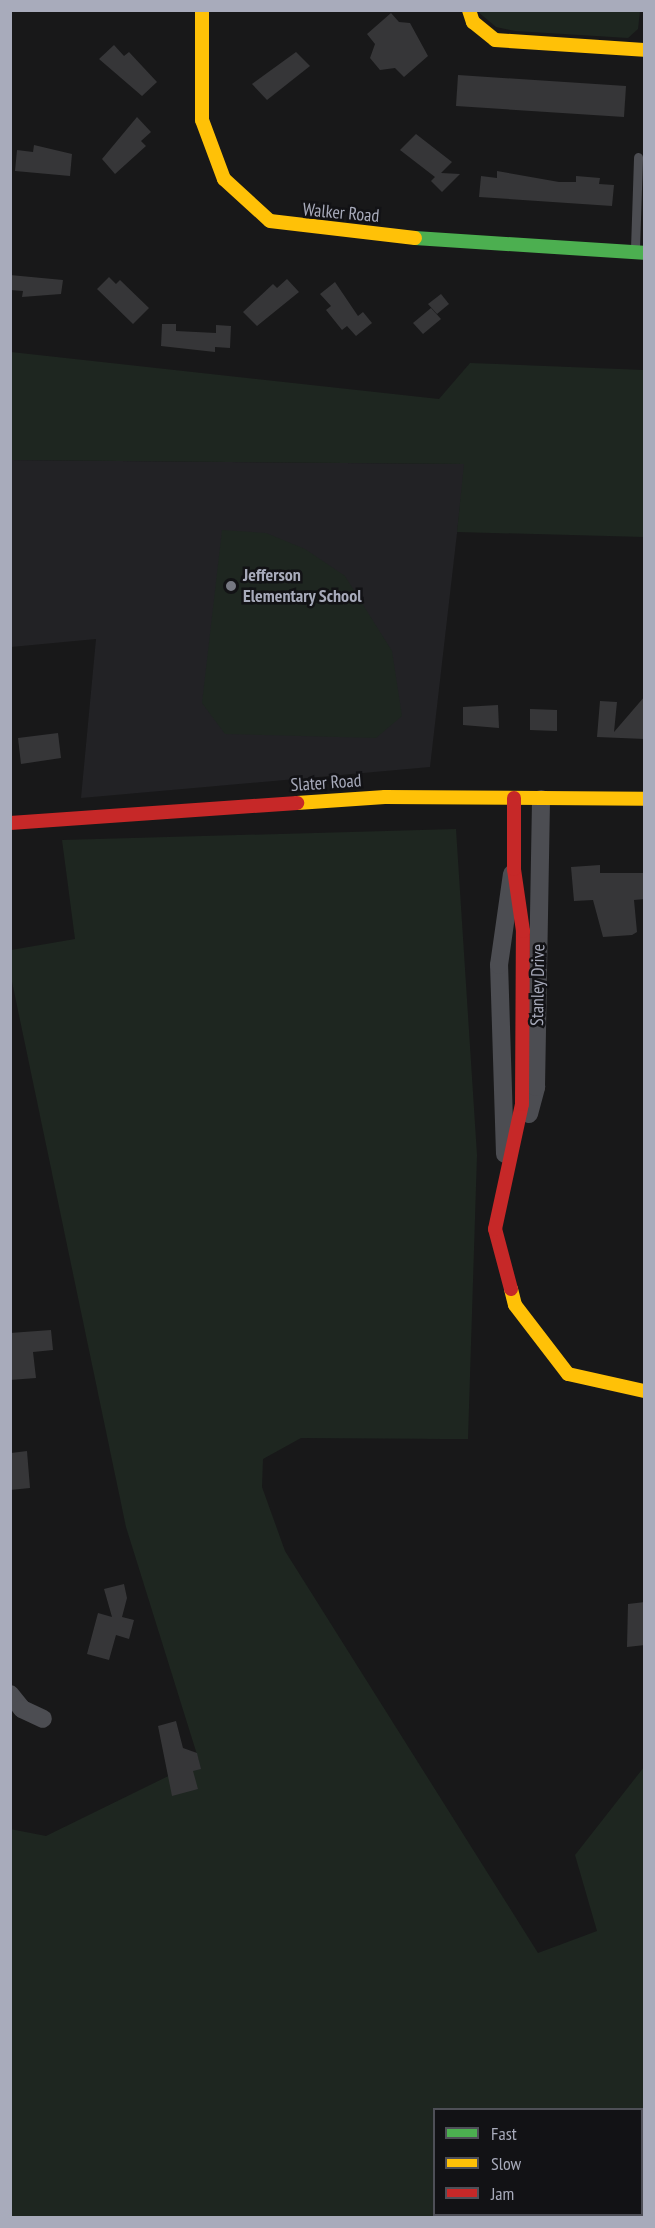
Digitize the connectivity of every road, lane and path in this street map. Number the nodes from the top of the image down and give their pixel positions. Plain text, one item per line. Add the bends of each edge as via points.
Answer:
1 (202, 10) edge
2 (469, 10) edge
3 (645, 50) edge
4 (638, 157) dead end
5 (640, 252) edge
6 (514, 798) junction
7 (541, 799) junction
8 (645, 799) edge
9 (10, 823) edge
10 (514, 869) joint
11 (506, 1165) junction
12 (645, 1391) edge
13 (10, 1694) edge
14 (43, 1719) dead end

1 - 5 street, Walker Road via 202,120 207,144 224,179 270,221 348,233
2 - 3 street via 473,22 495,40
4 - 5 lane
6 - 7 street, Slater Road
6 - 9 street, Slater Road via 385,797
6 - 10 street, Stanley Drive
7 - 8 street, Slater Road
7 - 11 street, Stanley Drive via 536,1087
10 - 11 street, Stanley Drive via 504,902 499,966
11 - 12 street, Stanley Drive via 495,1229 515,1305 568,1374
13 - 14 street via 21,1709

